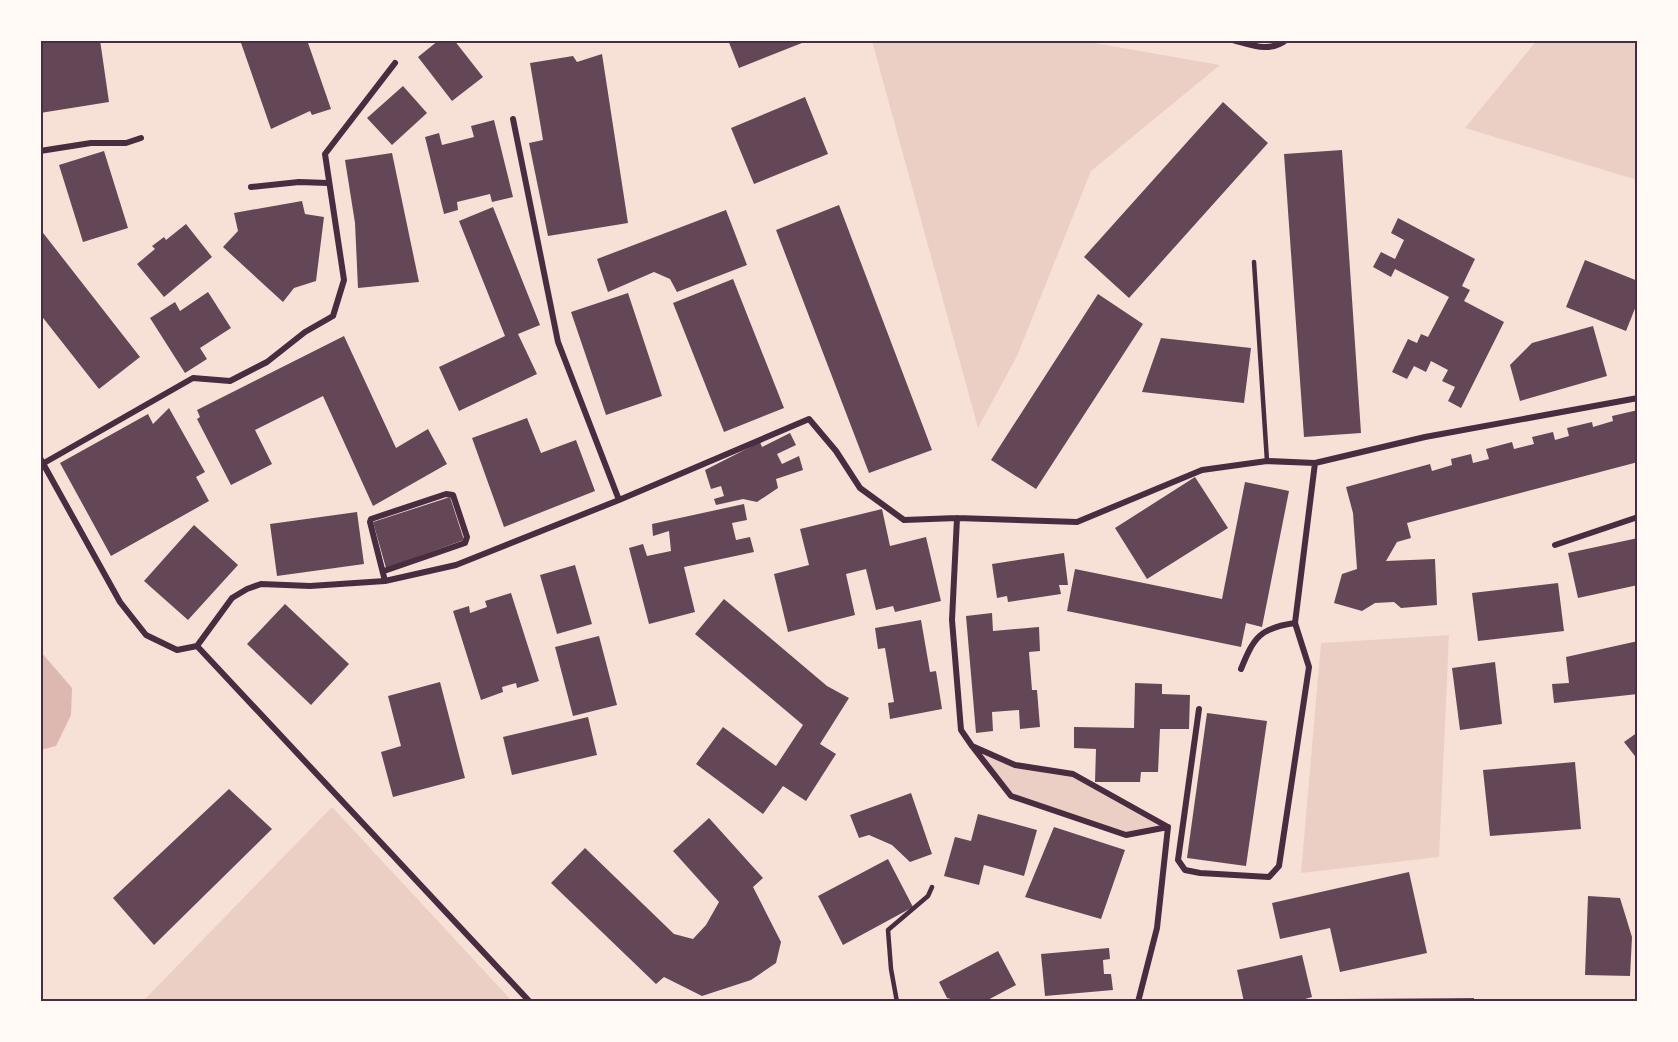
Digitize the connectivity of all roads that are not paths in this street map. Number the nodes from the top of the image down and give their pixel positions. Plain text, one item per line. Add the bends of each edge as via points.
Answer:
1 (1233, 40) edge
2 (1286, 40) edge
3 (395, 63) dead end
4 (513, 119) dead end
5 (141, 138) dead end
6 (40, 151) edge
7 (328, 183) junction
8 (251, 187) dead end
9 (1254, 262) dead end
10 (1638, 398) edge
11 (42, 460) edge
12 (1267, 461) junction
13 (1315, 463) junction
14 (619, 500) junction
15 (1638, 517) edge
16 (957, 518) junction
17 (1555, 545) dead end
18 (384, 572) junction
19 (385, 581) junction
20 (1295, 623) junction
21 (197, 646) junction
22 (1241, 669) dead end
23 (1199, 709) dead end
24 (972, 746) junction
25 (1168, 827) junction
26 (932, 887) dead end
27 (530, 1002) edge
28 (897, 1002) edge
29 (1138, 1002) edge

1 - 2 street via 1265,48
3 - 7 street via 325,154
4 - 14 street via 558,342
5 - 6 street via 126,143 92,143
7 - 8 street
7 - 11 street via 344,280 333,316 267,362 230,381 193,378
9 - 12 lane
10 - 13 street via 1425,437
11 - 21 street via 120,602 147,635 177,650
12 - 13 street
12 - 16 street via 1202,470 1077,522
13 - 20 street
14 - 16 street via 808,419 836,451 860,488 904,520
14 - 19 street via 456,565
15 - 17 street
16 - 24 street via 952,620 961,730
18 - 18 street via 371,519 453,495 467,537 465,543
18 - 19 street
19 - 21 street via 310,586 261,584 247,588 232,598
20 - 22 street via 1273,626 1253,641
20 - 23 street via 1309,667 1279,866 1269,877 1200,873 1185,870 1178,860
21 - 27 street
24 - 25 street via 1015,765 1073,774
24 - 25 street via 1011,796 1126,835
25 - 29 street via 1157,928
26 - 28 lane via 928,896 888,930

